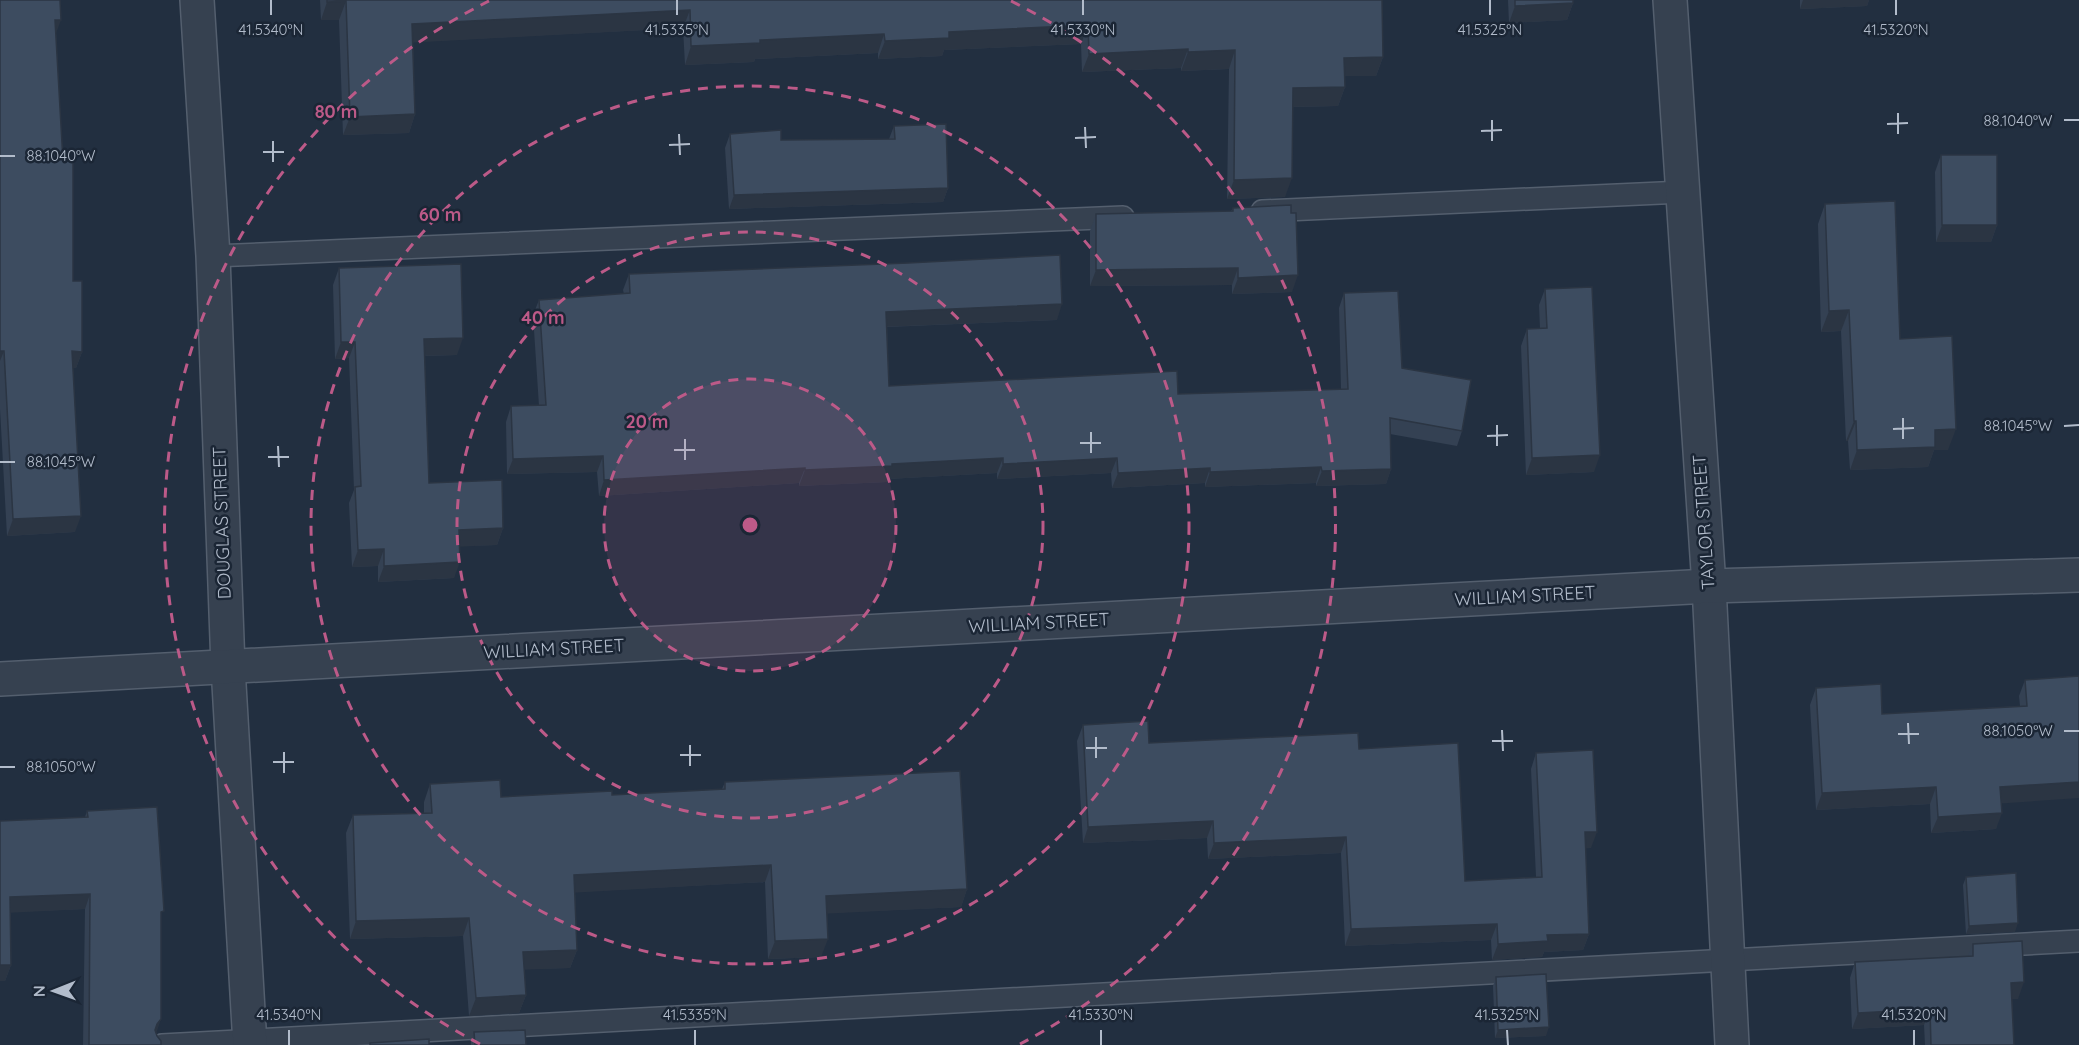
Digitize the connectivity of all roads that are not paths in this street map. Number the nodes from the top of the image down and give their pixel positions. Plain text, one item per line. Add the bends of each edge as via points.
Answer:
1 (197, 0) edge
2 (1670, 0) edge
3 (1683, 192) junction
4 (1241, 212) edge
5 (1145, 216) edge
6 (213, 256) junction
7 (2079, 574) edge
8 (1708, 586) junction
9 (228, 667) junction
10 (0, 679) edge
11 (2079, 941) edge
12 (1728, 960) junction
13 (250, 1043) edge
14 (162, 1045) edge
15 (1732, 1045) edge

1 - 6 street, DOUGLAS STREET
2 - 3 street, TAYLOR STREET
3 - 4 lane
3 - 8 street, TAYLOR STREET
5 - 6 lane
6 - 9 street, DOUGLAS STREET
7 - 8 street, WILLIAM STREET
8 - 9 street, WILLIAM STREET
8 - 12 street, TAYLOR STREET
9 - 10 street, WILLIAM STREET
9 - 13 street, DOUGLAS STREET
11 - 12 lane
12 - 13 lane
12 - 15 street, TAYLOR STREET
13 - 14 lane

